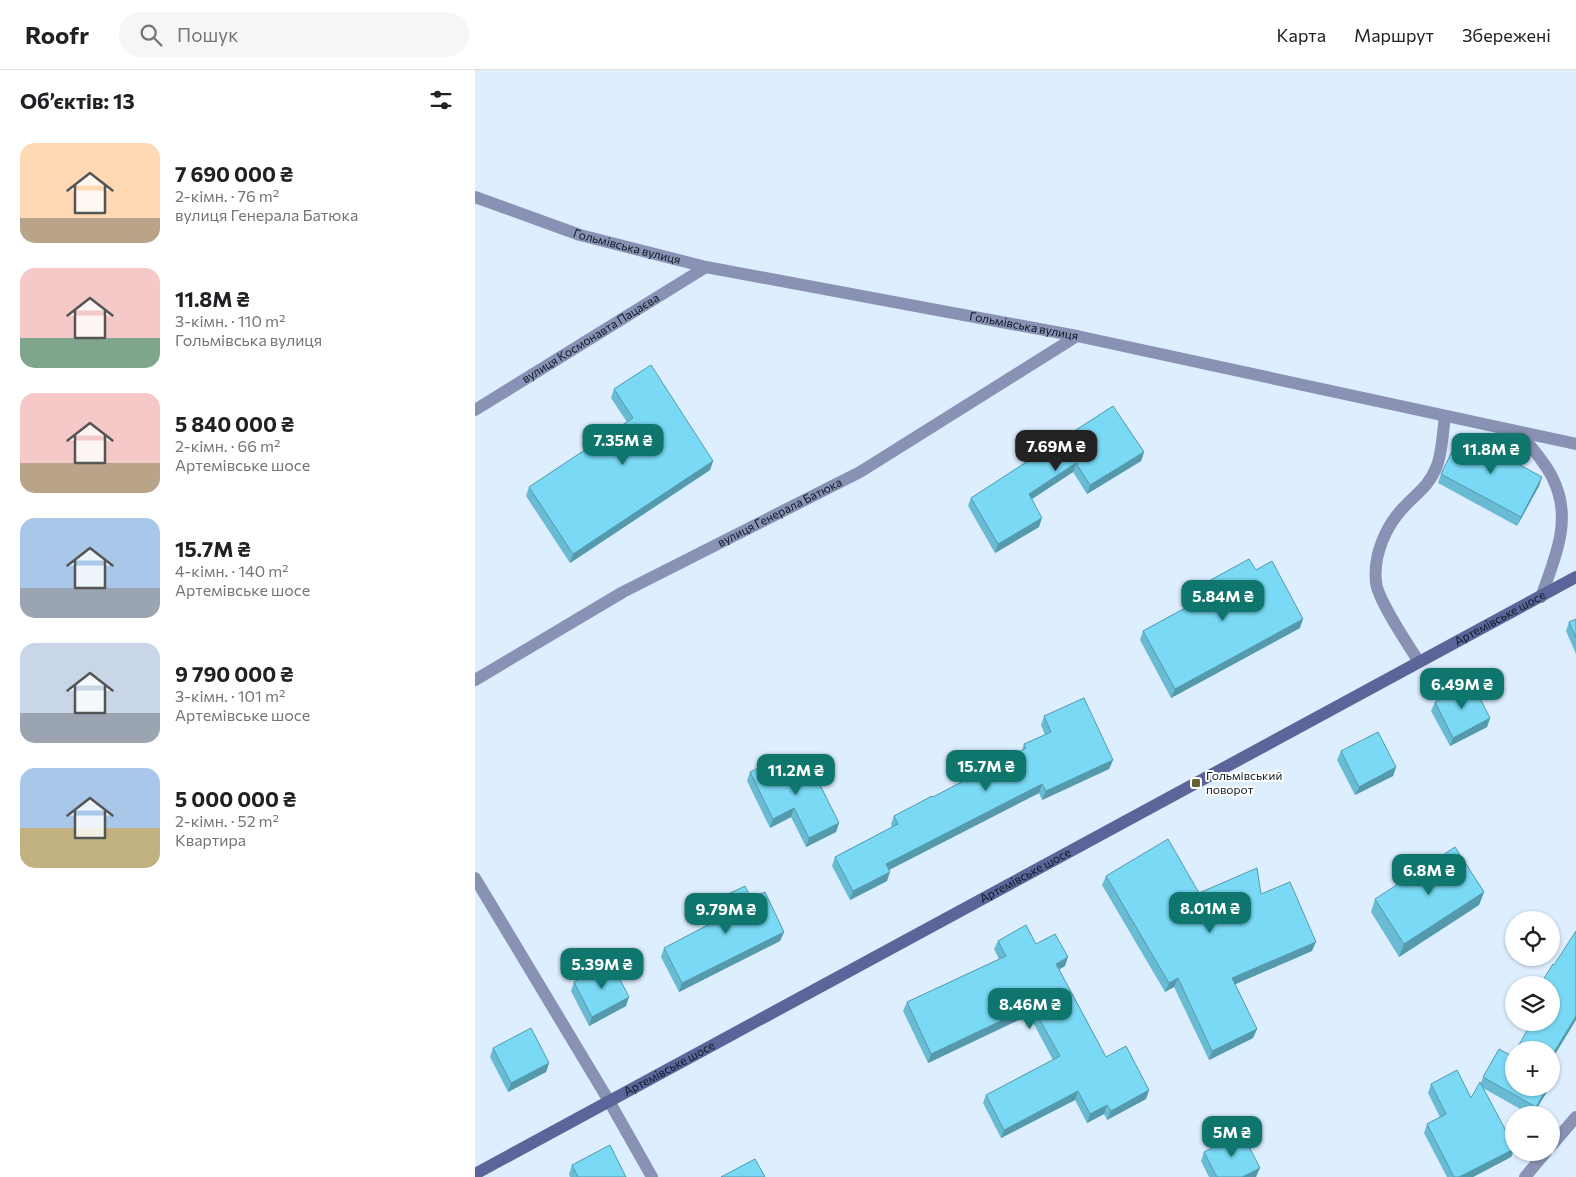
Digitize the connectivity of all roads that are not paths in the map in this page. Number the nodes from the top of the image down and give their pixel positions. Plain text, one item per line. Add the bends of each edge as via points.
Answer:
1 (475, 197) edge
2 (705, 267) junction
3 (1077, 336) junction
4 (475, 410) edge
5 (1445, 416) junction
6 (1520, 432) junction
7 (1576, 444) edge
8 (1576, 577) edge
9 (1541, 597) junction
10 (1419, 662) junction
11 (475, 680) edge
12 (475, 878) edge
13 (609, 1101) junction
14 (1576, 1116) edge
15 (1560, 1135) edge
16 (1538, 1161) edge
17 (475, 1174) edge
18 (652, 1177) edge
19 (1525, 1177) edge

1 - 2 street, Гольмівська вулиця via 580,234
2 - 3 street, Гольмівська вулиця
2 - 4 street, вулиця Космонавта Пацаєва
3 - 5 street, Гольмівська вулиця
3 - 11 street, вулиця Генерала Батюка via 860,472 623,592
5 - 6 street, Гольмівська вулиця
5 - 10 street via 1437,468 1424,490 1404,507 1384,535 1375,583 1386,608
6 - 7 street, Гольмівська вулиця
6 - 9 street via 1553,479 1563,508 1559,546
8 - 9 main road, Артемівське шосе
9 - 10 main road, Артемівське шосе
10 - 13 main road, Артемівське шосе
12 - 13 street
13 - 17 main road, Артемівське шосе
13 - 18 street
14 - 15 street
16 - 19 street

